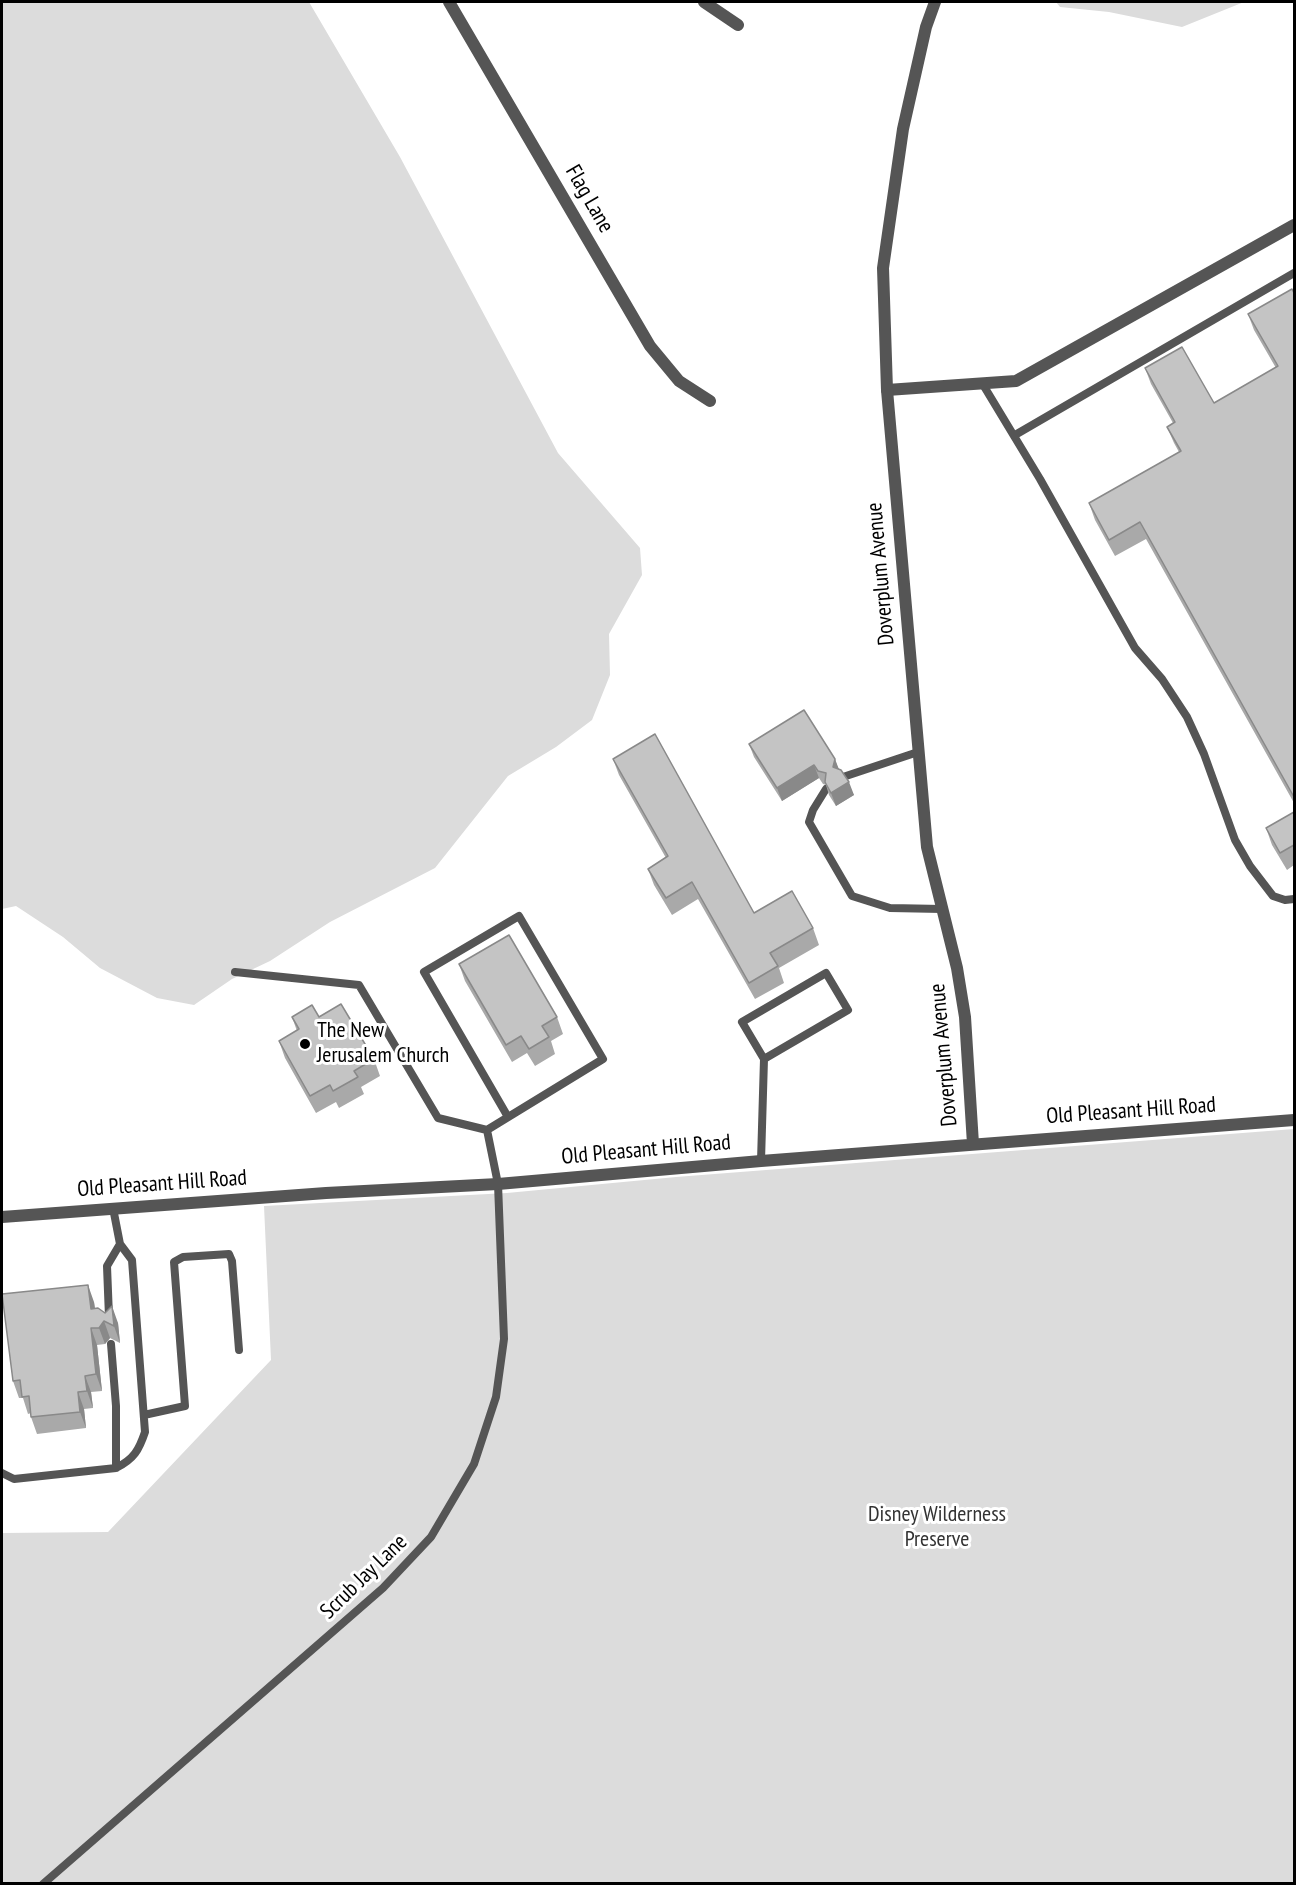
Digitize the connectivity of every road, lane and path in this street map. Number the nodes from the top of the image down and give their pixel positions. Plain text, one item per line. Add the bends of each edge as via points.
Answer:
1 (704, 2) edge
2 (935, 2) edge
3 (455, 4) edge
4 (738, 25) dead end
5 (1294, 225) edge
6 (1294, 273) edge
7 (982, 383) junction
8 (887, 390) junction
9 (710, 401) dead end
10 (1015, 435) junction
11 (918, 752) junction
12 (843, 777) edge
13 (826, 789) edge
14 (1294, 898) edge
15 (942, 909) junction
16 (235, 972) dead end
17 (764, 1059) junction
18 (508, 1117) junction
19 (1294, 1120) edge
20 (487, 1130) junction
21 (973, 1144) junction
22 (761, 1161) junction
23 (498, 1184) junction
24 (113, 1208) junction
25 (2, 1217) edge
26 (120, 1244) junction
27 (110, 1324) edge
28 (111, 1344) edge
29 (239, 1350) dead end
30 (144, 1415) junction
31 (117, 1468) junction
32 (2, 1473) edge
33 (43, 1884) edge

1 - 4 street
2 - 8 street, Doverplum Avenue via 903,129 883,268
3 - 9 street, Flag Lane via 650,346 679,381
5 - 7 street via 1016,381
6 - 10 lane
7 - 8 street
7 - 10 lane
8 - 11 street, Doverplum Avenue
10 - 14 lane via 1134,648 1162,679 1187,717 1235,840 1250,866 1273,896
11 - 12 lane
11 - 15 street, Doverplum Avenue via 927,847
13 - 15 lane via 809,822 852,896 890,908
15 - 21 street, Doverplum Avenue via 966,1017
16 - 20 lane via 359,985 438,1118
17 - 17 lane via 848,1010 826,973 742,1022
17 - 22 lane
18 - 18 lane via 603,1059 519,916 424,972
18 - 20 lane
19 - 21 street, Old Pleasant Hill Road
20 - 23 lane, Scrub Jay Lane
21 - 22 street, Old Pleasant Hill Road
22 - 23 street, Old Pleasant Hill Road
23 - 24 street, Old Pleasant Hill Road
23 - 33 lane, Scrub Jay Lane via 504,1339 496,1397 474,1464 432,1537 383,1588
24 - 25 street, Old Pleasant Hill Road
24 - 26 lane
26 - 27 lane via 106,1266
26 - 30 lane via 132,1260
28 - 31 lane
29 - 30 lane via 229,1254 183,1257 174,1262 185,1406
30 - 31 lane via 145,1432 139,1450 131,1461
31 - 32 lane via 14,1479

